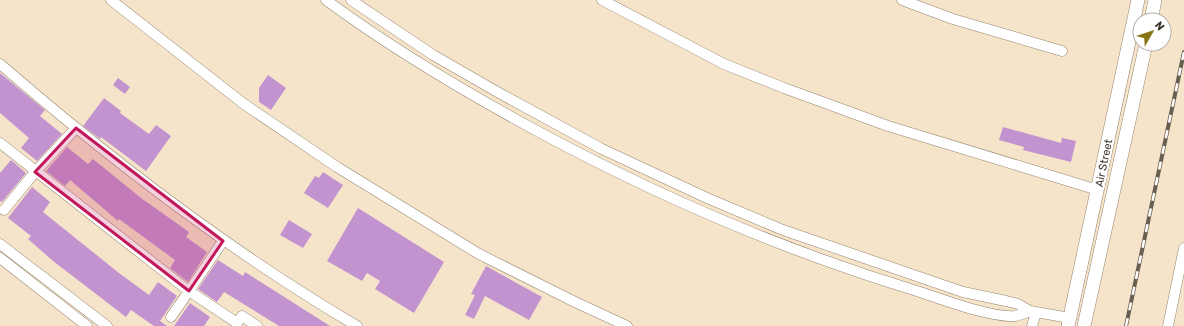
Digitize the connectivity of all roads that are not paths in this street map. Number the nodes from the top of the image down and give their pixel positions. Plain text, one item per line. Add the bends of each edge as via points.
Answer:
1 (112, 0) edge
2 (326, 0) edge
3 (351, 0) edge
4 (602, 0) edge
5 (902, 0) edge
6 (1138, 0) edge
7 (1155, 0) edge
8 (1153, 12) edge
9 (1062, 51) dead end
10 (1144, 52) edge
11 (0, 64) edge
12 (76, 128) junction
13 (0, 143) edge
14 (35, 172) junction
15 (1098, 190) junction
16 (4, 210) dead end
17 (223, 241) junction
18 (0, 244) edge
19 (1184, 248) edge
20 (0, 258) edge
21 (189, 291) junction
22 (1033, 311) junction
23 (171, 317) dead end
24 (1069, 322) edge
25 (86, 326) edge
26 (107, 326) edge
27 (258, 326) edge
28 (357, 326) edge
29 (628, 326) edge
30 (1032, 326) edge
31 (1084, 326) edge
32 (1168, 326) edge

1 - 29 street via 244,104 337,166 478,254
2 - 22 street via 425,68 493,107 595,162 701,212 844,268 972,308 1006,316 1017,316
3 - 22 street via 434,55 501,94 602,149 707,198 783,230 886,266 963,292 1018,304
4 - 15 street via 724,64 784,88 888,126
5 - 9 street via 953,20
6 - 15 main road, Air Street
7 - 8 main road
10 - 31 main road, Air Street
11 - 12 street
12 - 14 street
12 - 17 street
13 - 14 street
14 - 16 street
14 - 21 street
15 - 24 main road, Air Street
17 - 21 street
17 - 28 street
18 - 26 street
19 - 32 street
20 - 25 street
21 - 23 street
21 - 27 street via 237,323 242,316
22 - 24 street
22 - 30 street

